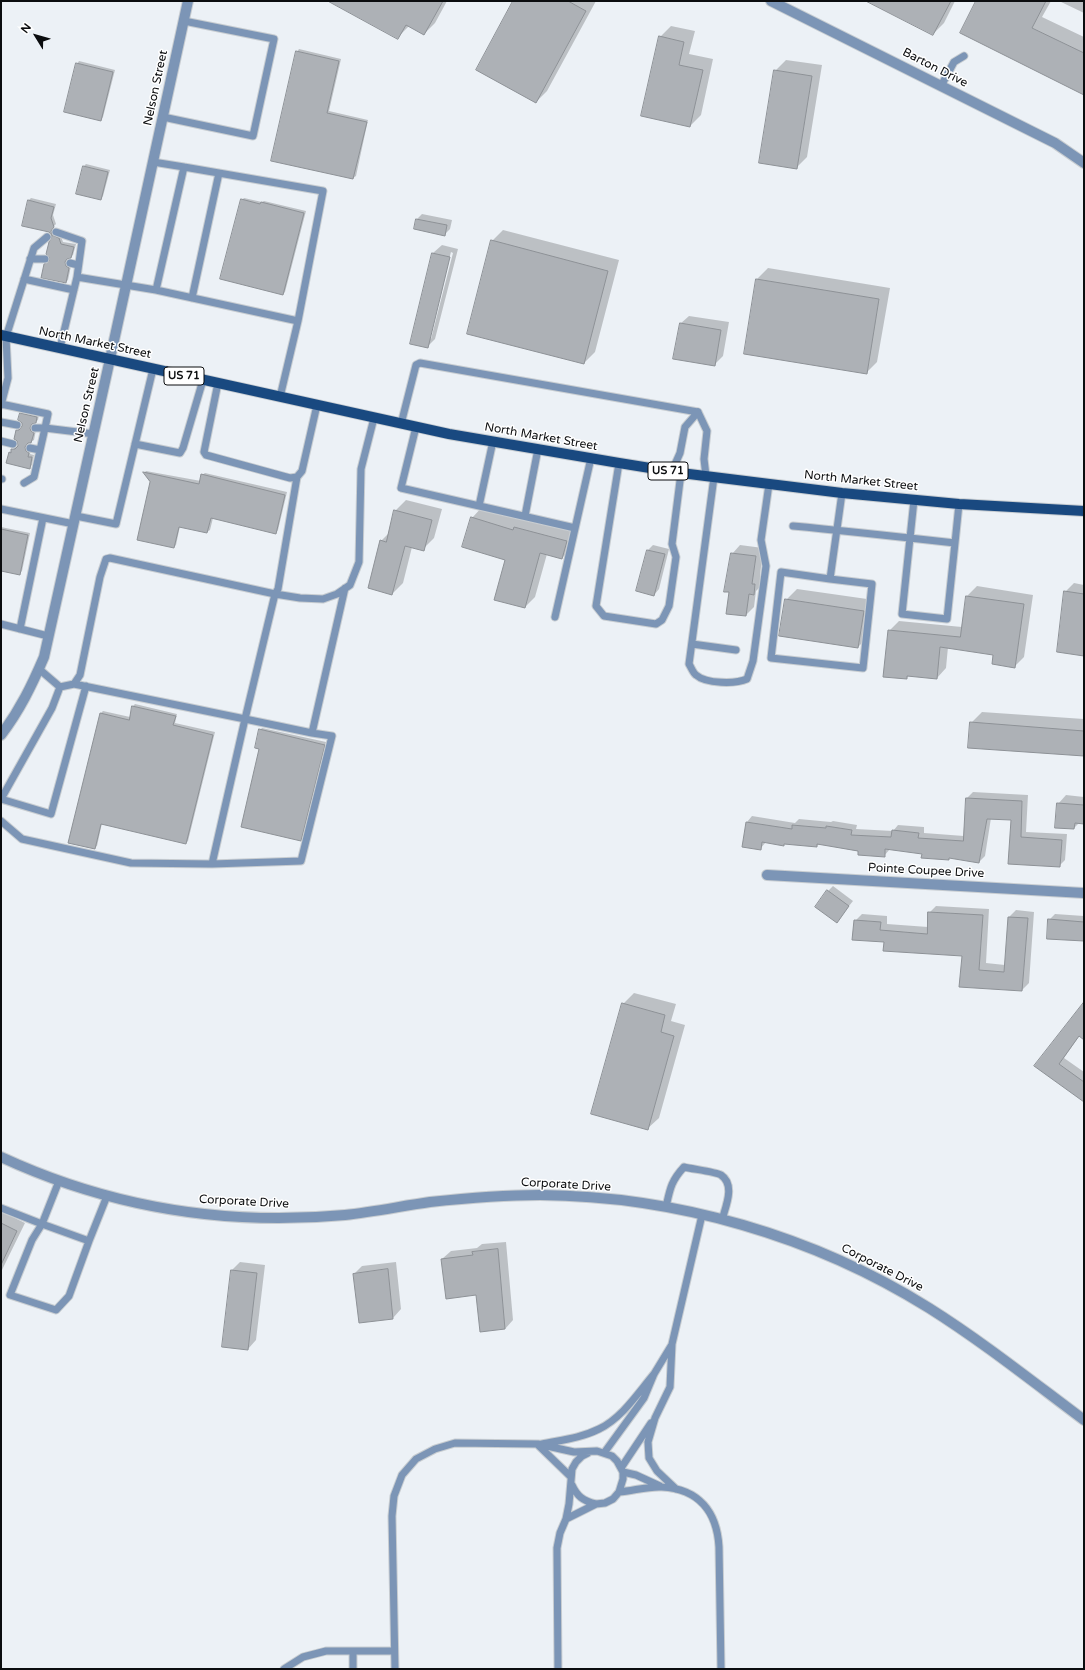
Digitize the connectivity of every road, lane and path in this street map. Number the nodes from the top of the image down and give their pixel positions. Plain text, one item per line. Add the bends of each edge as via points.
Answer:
1 (188, 1) edge
2 (771, 1) edge
3 (184, 21) junction
4 (964, 56) dead end
5 (941, 86) junction
6 (163, 117) junction
7 (153, 162) junction
8 (1084, 163) edge
9 (184, 167) junction
10 (219, 173) junction
11 (56, 232) dead end
12 (47, 237) dead end
13 (30, 259) junction
14 (45, 259) dead end
15 (70, 263) dead end
16 (78, 265) junction
17 (77, 277) junction
18 (24, 279) junction
19 (126, 285) junction
20 (74, 290) junction
21 (156, 290) junction
22 (192, 298) junction
23 (298, 321) junction
24 (3, 336) edge
25 (60, 348) junction
26 (110, 359) junction
27 (153, 369) junction
28 (203, 380) junction
29 (218, 383) junction
30 (280, 397) junction
31 (1, 404) edge
32 (317, 406) junction
33 (698, 412) junction
34 (374, 418) junction
35 (1, 422) edge
36 (401, 424) junction
37 (17, 425) dead end
38 (416, 427) junction
39 (35, 428) dead end
40 (45, 428) junction
41 (94, 434) junction
42 (1, 441) edge
43 (493, 441) junction
44 (13, 444) dead end
45 (135, 444) junction
46 (30, 448) dead end
47 (538, 449) junction
48 (40, 450) junction
49 (591, 458) junction
50 (619, 463) junction
51 (676, 472) junction
52 (297, 477) junction
53 (710, 477) junction
54 (24, 483) dead end
55 (769, 484) junction
56 (842, 493) junction
57 (914, 500) junction
58 (959, 504) junction
59 (478, 506) junction
60 (1, 509) edge
61 (1084, 512) edge
62 (525, 516) junction
63 (43, 518) junction
64 (75, 520) junction
65 (793, 526) dead end
66 (575, 528) junction
67 (837, 530) junction
68 (910, 538) junction
69 (955, 543) junction
70 (830, 579) junction
71 (345, 588) junction
72 (274, 594) junction
73 (555, 618) dead end
74 (1, 624) edge
75 (20, 629) junction
76 (48, 636) junction
77 (692, 644) junction
78 (736, 650) dead end
79 (39, 669) junction
80 (74, 684) junction
81 (86, 686) junction
82 (60, 687) junction
83 (245, 719) junction
84 (312, 733) junction
85 (1, 735) edge
86 (1, 821) edge
87 (212, 864) junction
88 (767, 875) dead end
89 (1084, 893) edge
90 (1, 1158) edge
91 (59, 1181) junction
92 (107, 1196) junction
93 (666, 1207) junction
94 (1, 1208) edge
95 (702, 1215) junction
96 (722, 1220) junction
97 (42, 1224) junction
98 (89, 1242) junction
99 (672, 1344) junction
100 (654, 1374) junction
101 (655, 1418) junction
102 (1084, 1420) edge
103 (538, 1444) junction
104 (604, 1452) junction
105 (590, 1453) junction
106 (622, 1470) junction
107 (571, 1477) junction
108 (572, 1485) junction
109 (662, 1487) junction
110 (676, 1489) junction
111 (619, 1492) junction
112 (596, 1504) junction
113 (566, 1519) junction
114 (353, 1651) junction
115 (394, 1651) junction
116 (284, 1669) edge
117 (353, 1669) edge
118 (395, 1669) edge
119 (558, 1669) edge
120 (721, 1669) edge

1 - 3 street, Nelson Street
2 - 5 street, Barton Drive
3 - 6 street, Nelson Street
3 - 6 lane via 274,39 253,136
4 - 5 lane via 954,62
5 - 8 street, Barton Drive via 1055,143
6 - 7 street, Nelson Street
7 - 9 lane
7 - 19 street, Nelson Street
9 - 10 lane
9 - 21 lane
10 - 22 lane
10 - 23 lane via 323,191
11 - 16 lane via 82,241
12 - 13 lane via 34,248
13 - 14 lane
13 - 18 lane
15 - 16 lane
16 - 17 lane
17 - 19 lane
17 - 20 lane
18 - 20 lane
18 - 24 lane
19 - 21 lane
19 - 26 street, Nelson Street
20 - 25 lane
21 - 22 lane
22 - 23 lane
23 - 30 lane
24 - 25 main road, North Market Street / US 71
24 - 31 lane via 8,378
25 - 26 main road, North Market Street / US 71
26 - 27 main road, North Market Street / US 71
26 - 41 street, Nelson Street
27 - 28 main road, North Market Street / US 71
27 - 45 lane
28 - 29 main road, North Market Street / US 71
28 - 45 lane via 180,453
29 - 30 main road, North Market Street / US 71
29 - 52 lane via 204,452 206,455 290,478
30 - 32 main road, North Market Street / US 71
31 - 40 lane via 48,414
32 - 34 main road, North Market Street / US 71
32 - 52 lane via 302,471
33 - 36 lane via 420,363 416,365
33 - 51 lane via 685,427
33 - 53 lane via 707,431 704,459
34 - 36 main road, North Market Street / US 71
34 - 71 lane via 361,469 359,562 350,585
35 - 37 lane
36 - 38 main road, North Market Street / US 71
38 - 43 main road, North Market Street / US 71
38 - 59 lane via 401,488
39 - 40 lane
40 - 41 lane
40 - 48 lane
41 - 64 street, Nelson Street
42 - 44 lane
43 - 47 main road, North Market Street / US 71
43 - 59 lane
45 - 64 lane via 116,524
46 - 48 lane
47 - 49 main road, North Market Street / US 71
47 - 62 lane
48 - 54 lane via 34,477
49 - 50 main road, North Market Street / US 71
49 - 66 lane
50 - 51 main road, North Market Street / US 71
50 - 51 lane via 596,606 604,616 656,624 662,620 669,606 676,557 672,544
51 - 53 main road, North Market Street / US 71
52 - 72 lane via 278,589
53 - 55 main road, North Market Street / US 71
53 - 77 lane
55 - 56 main road, North Market Street / US 71
55 - 77 lane via 761,540 766,566 753,661 747,678 740,682 710,681 696,675 689,664
56 - 57 main road, North Market Street / US 71
56 - 67 lane
57 - 58 main road, North Market Street / US 71
57 - 68 lane
58 - 61 main road, North Market Street / US 71
58 - 69 lane
59 - 62 lane
60 - 63 lane
62 - 66 lane
63 - 64 lane
63 - 75 lane
64 - 76 street, Nelson Street
65 - 67 lane
66 - 73 lane
67 - 68 lane
67 - 70 lane
68 - 69 lane
68 - 69 lane via 902,614 947,619
70 - 70 lane via 872,584 863,668 771,658 782,572
71 - 72 lane via 323,599
71 - 84 lane
72 - 80 lane via 106,559 80,675
72 - 83 lane
74 - 75 lane
75 - 76 lane
76 - 79 street, Nelson Street
77 - 78 lane
79 - 82 lane
79 - 85 street, Nelson Street via 33,685
80 - 81 lane
80 - 82 lane
81 - 82 lane via 51,814 1,799 52,708
81 - 83 lane
83 - 84 lane
83 - 87 lane
84 - 87 lane via 332,736 302,861
86 - 87 lane via 22,839 132,863
88 - 89 street, Pointe Coupee Drive
90 - 91 street, Corporate Drive
91 - 92 street, Corporate Drive
91 - 97 lane
92 - 93 street, Corporate Drive via 182,1212 267,1218 316,1217 461,1199 541,1195 593,1197
92 - 98 lane
93 - 95 street, Corporate Drive
93 - 96 lane via 675,1176 684,1167 721,1175 729,1190
94 - 97 lane
95 - 96 street, Corporate Drive
95 - 99 lane
96 - 102 street, Corporate Drive via 780,1237 836,1259 897,1289 956,1325
97 - 98 lane
97 - 98 lane via 32,1240 10,1295 56,1310 69,1296
99 - 100 lane
99 - 101 lane via 670,1388
100 - 103 lane via 613,1420 600,1429
100 - 104 lane via 644,1398
101 - 106 lane
101 - 110 lane via 648,1442 649,1458
103 - 105 lane
103 - 107 lane
103 - 115 lane via 455,1443 435,1449 416,1459 402,1475 394,1496 392,1516
104 - 105 lane
104 - 106 lane via 617,1461
105 - 107 lane via 576,1462
106 - 109 lane
106 - 111 lane via 623,1479
107 - 108 lane
108 - 112 lane via 581,1498
108 - 113 lane
109 - 110 lane
109 - 111 lane
110 - 120 lane via 705,1504 718,1531
111 - 112 lane via 613,1499
112 - 113 lane
113 - 119 lane via 557,1548
114 - 115 lane
114 - 116 lane via 326,1651 303,1657
114 - 117 lane
115 - 118 lane

